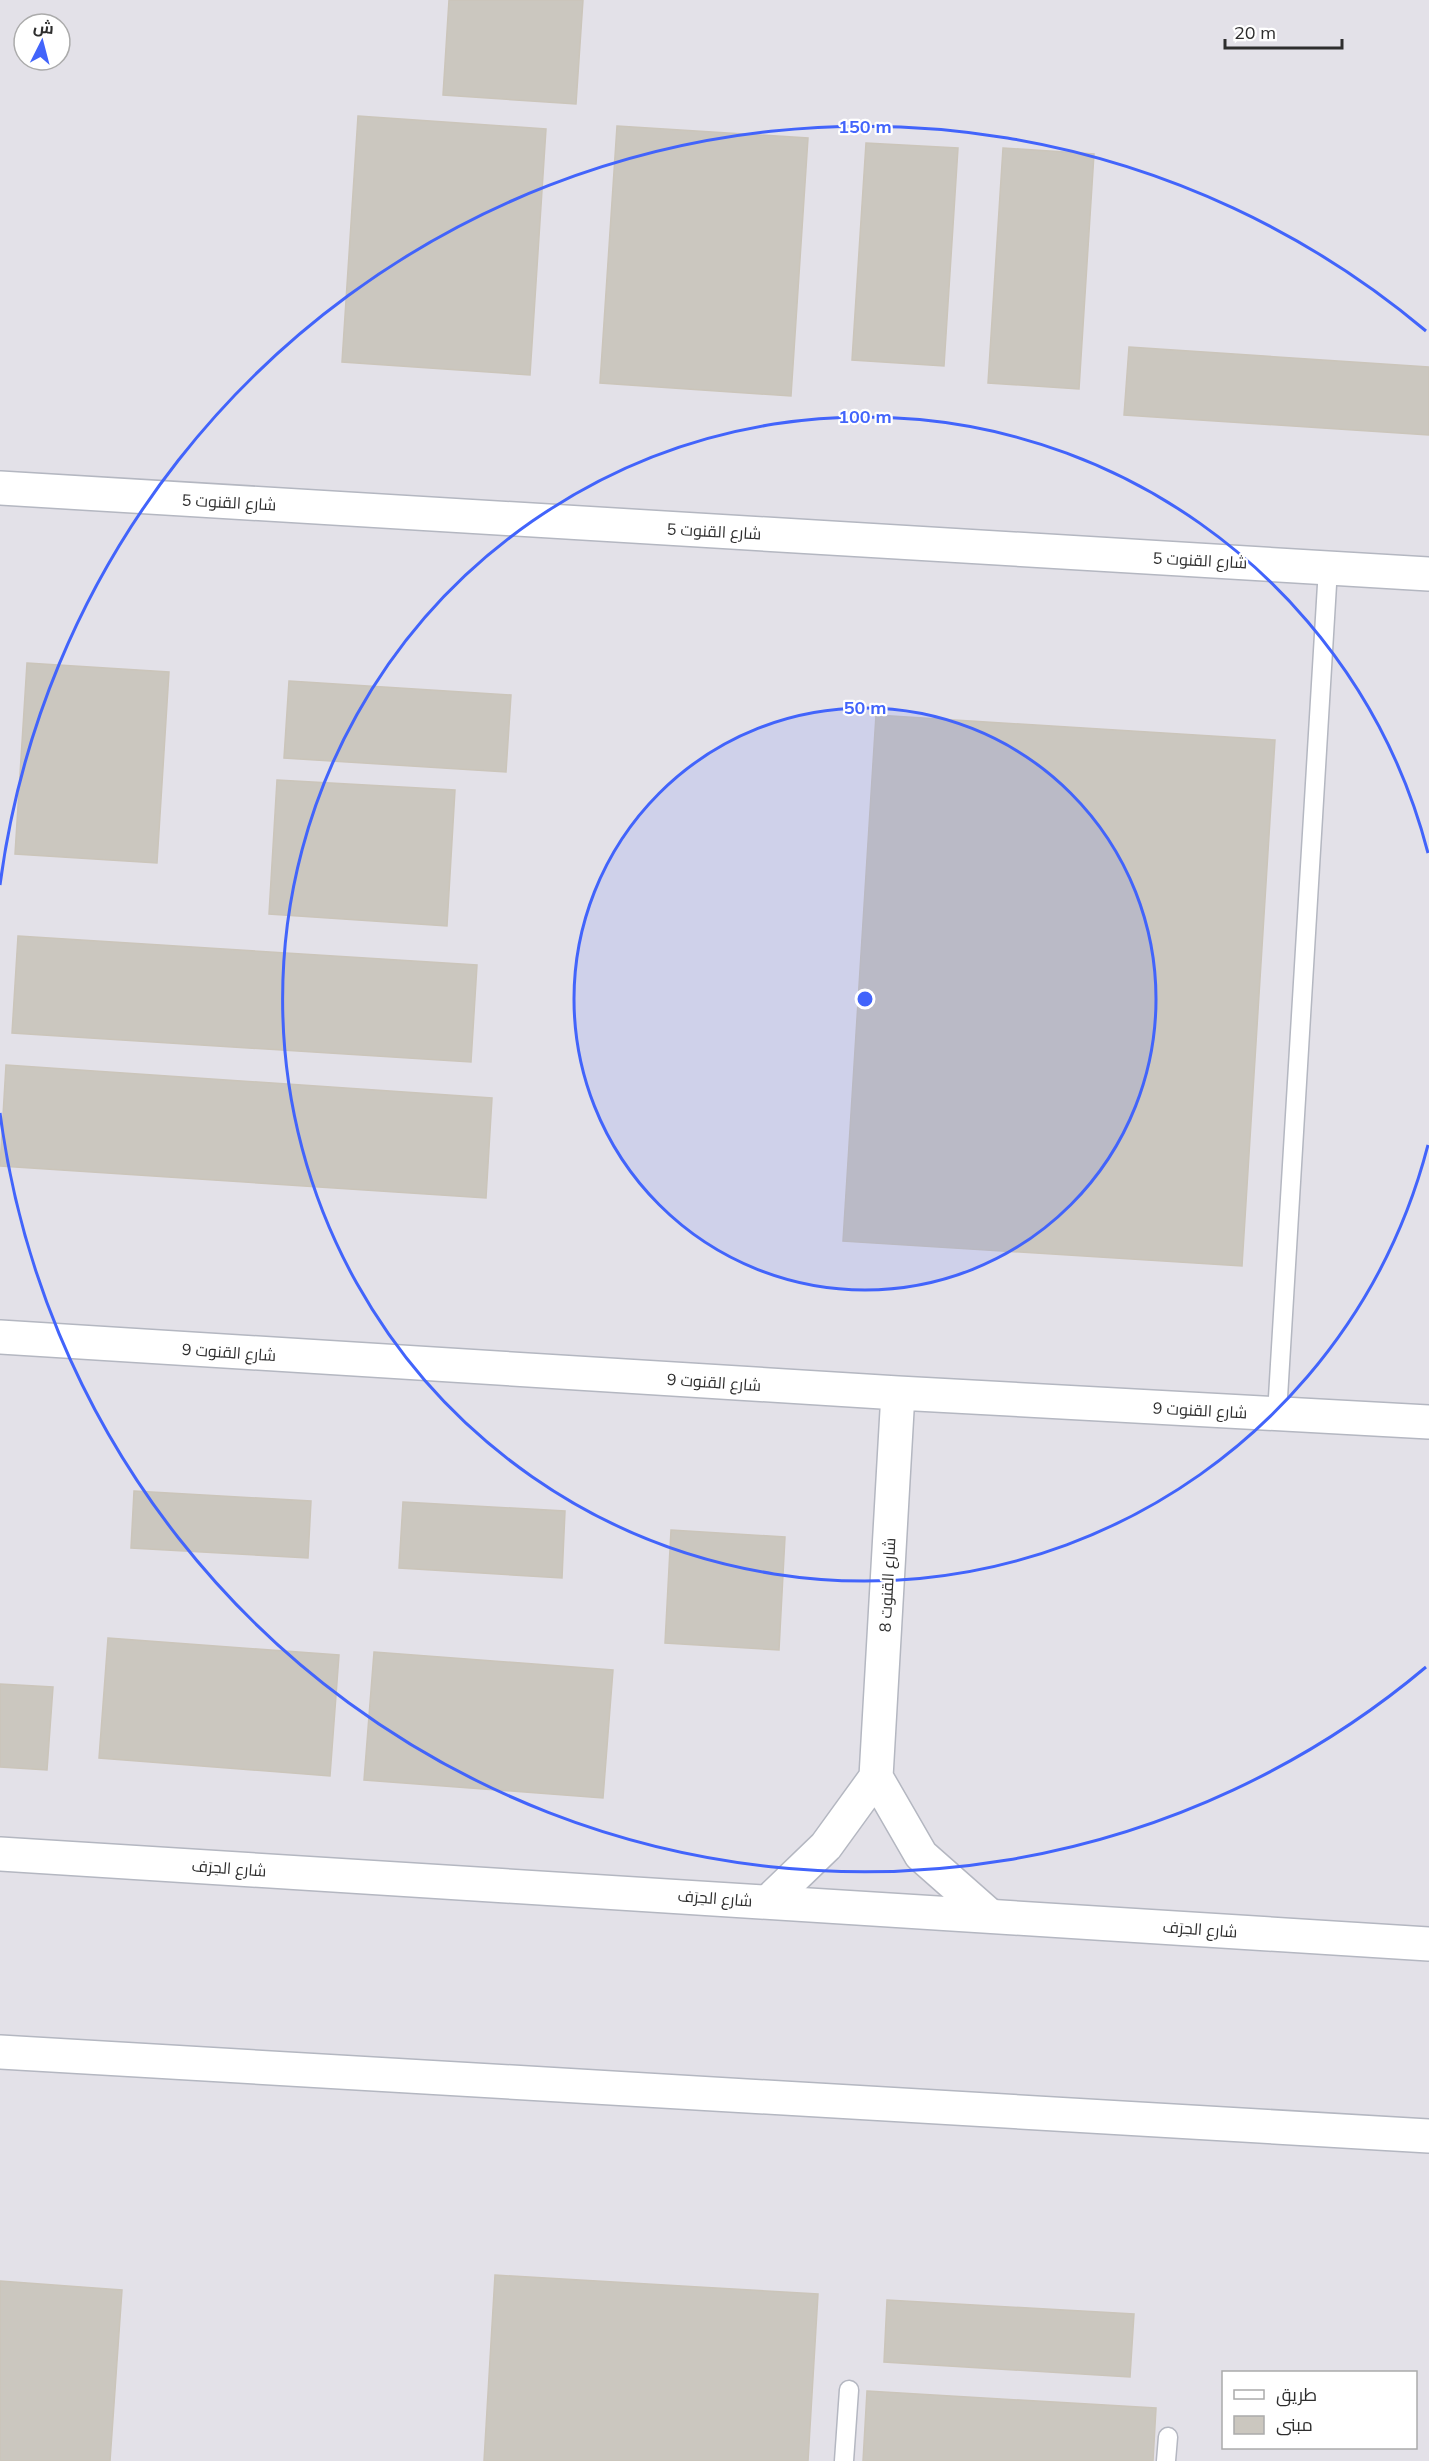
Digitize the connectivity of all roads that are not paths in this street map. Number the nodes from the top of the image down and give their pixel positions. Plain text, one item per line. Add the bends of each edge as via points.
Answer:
1 (0, 488) edge
2 (1328, 568) junction
3 (1429, 574) edge
4 (0, 1337) edge
5 (898, 1393) junction
6 (1277, 1414) junction
7 (1429, 1422) edge
8 (876, 1777) junction
9 (0, 1854) edge
10 (769, 1901) junction
11 (989, 1915) junction
12 (1429, 1944) edge
13 (0, 2052) edge
14 (1429, 2136) edge
15 (849, 2390) dead end
16 (1168, 2437) dead end
17 (844, 2461) edge
18 (1166, 2461) edge

1 - 2 street, شارع القنوت 5
2 - 3 street, شارع القنوت 5
2 - 6 lane
4 - 5 street, شارع القنوت 9
5 - 6 street, شارع القنوت 9
5 - 8 street, شارع القنوت 8
6 - 7 street, شارع القنوت 9
8 - 10 street via 826,1846
8 - 11 street via 921,1855
9 - 10 street, شارع الحِرَف
10 - 11 street, شارع الحِرَف
11 - 12 street, شارع الحِرَف
13 - 14 street
15 - 17 lane
16 - 18 lane

